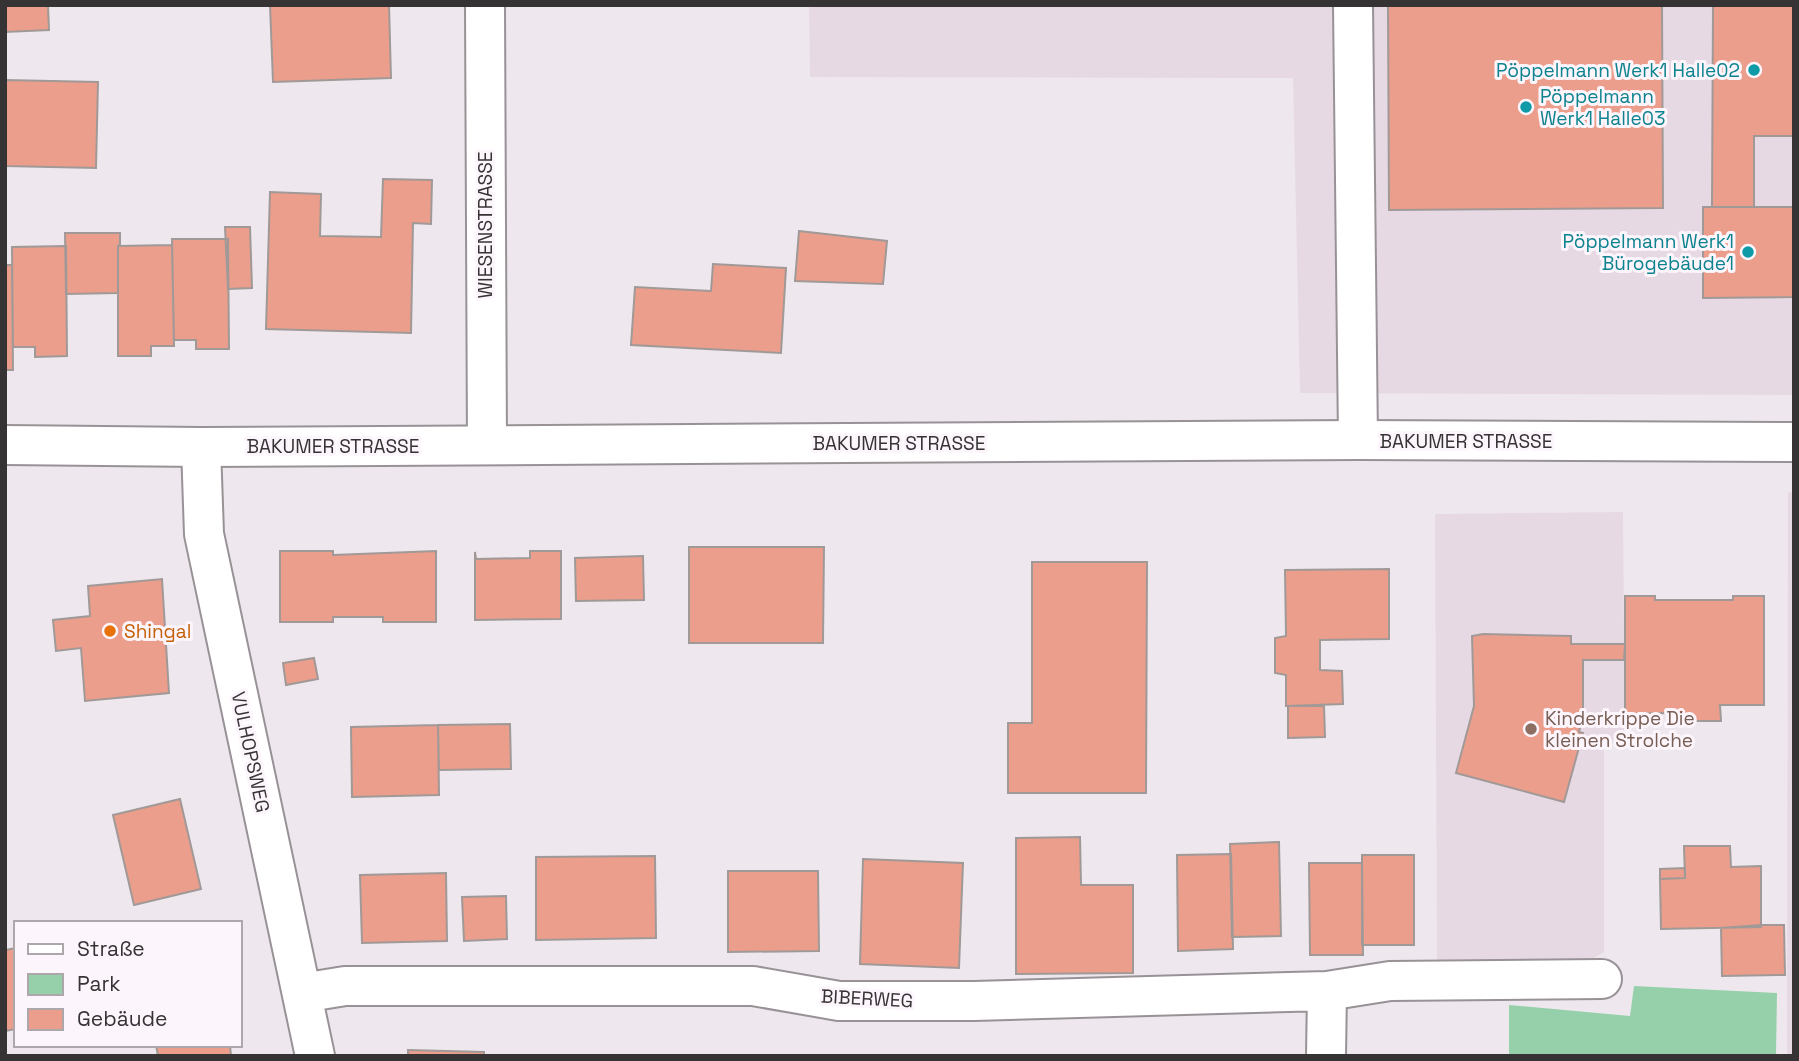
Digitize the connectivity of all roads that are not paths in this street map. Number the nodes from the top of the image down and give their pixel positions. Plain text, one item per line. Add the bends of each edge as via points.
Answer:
1 (485, 5) edge
2 (1353, 5) edge
3 (1358, 440) junction
4 (1794, 442) edge
5 (5, 445) edge
6 (487, 445) junction
7 (201, 447) junction
8 (1602, 979) dead end
9 (1326, 991) junction
10 (302, 993) junction
11 (315, 1056) edge
12 (1326, 1056) edge

1 - 6 street, WIESENSTRASSE
2 - 3 street
3 - 4 street, BAKUMER STRASSE
3 - 6 street, BAKUMER STRASSE
5 - 7 street, BAKUMER STRASSE
6 - 7 street, BAKUMER STRASSE
7 - 10 street, VULHOPSWEG via 204,534
8 - 9 street, BIBERWEG via 1390,981
9 - 10 street, BIBERWEG via 974,1001 839,1000 753,986 345,986
9 - 12 street
10 - 11 street, VULHOPSWEG

